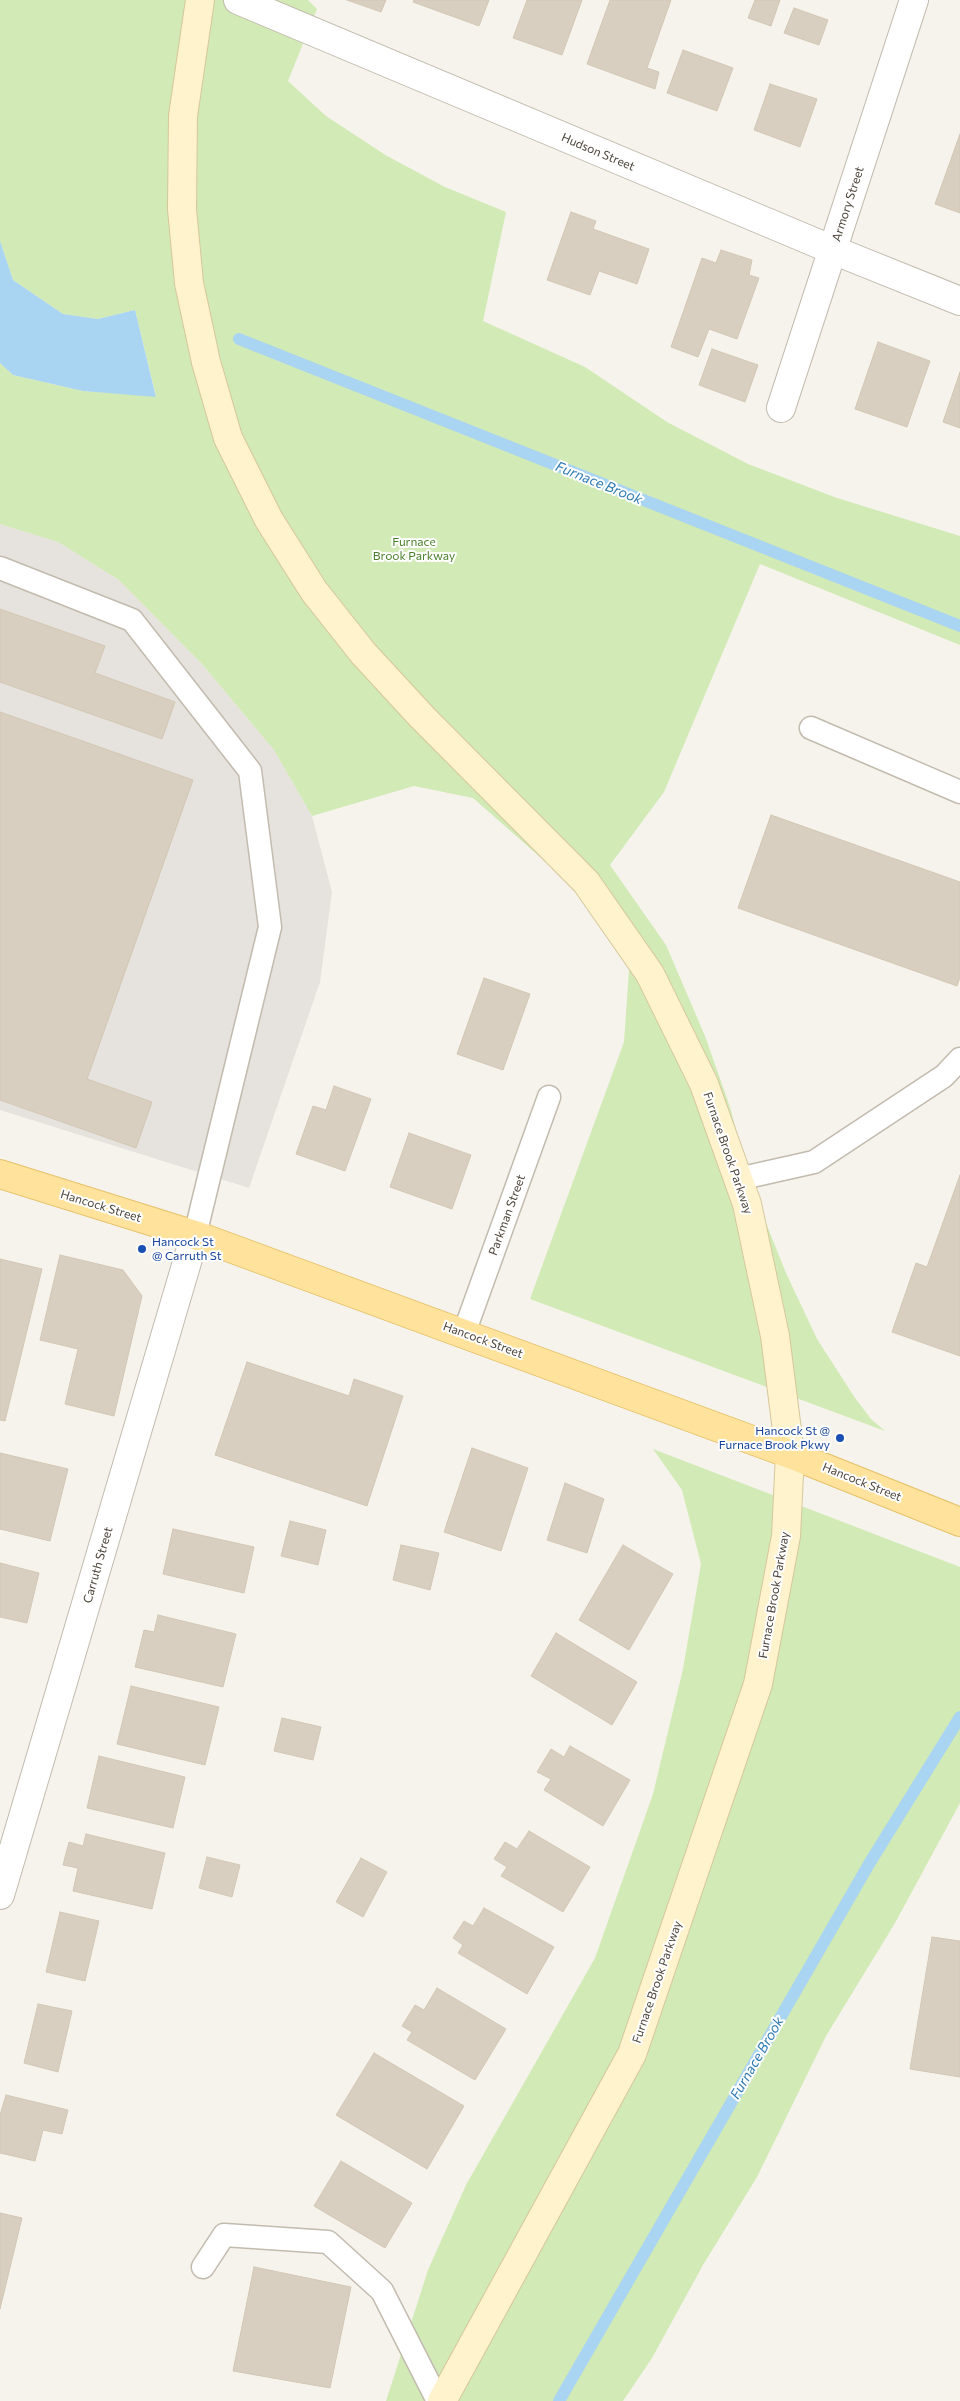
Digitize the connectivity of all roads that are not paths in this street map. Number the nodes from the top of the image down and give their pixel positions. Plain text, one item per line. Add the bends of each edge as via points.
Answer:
1 (200, 0) edge
2 (238, 0) edge
3 (914, 0) edge
4 (833, 250) junction
5 (960, 301) edge
6 (781, 408) dead end
7 (0, 568) edge
8 (811, 728) dead end
9 (960, 792) edge
10 (960, 1059) edge
11 (549, 1097) dead end
12 (0, 1174) edge
13 (738, 1179) junction
14 (195, 1235) junction
15 (464, 1333) junction
16 (790, 1454) junction
17 (960, 1522) edge
18 (0, 1895) edge
19 (203, 2267) dead end
20 (438, 2401) edge
21 (442, 2401) edge

1 - 13 main road, Furnace Brook Parkway via 183,116 182,209 189,283 206,362 228,438 269,520 314,591 422,717 586,882 650,974 704,1084
2 - 4 street, Hudson Street
3 - 4 street, Armory Street
4 - 5 street, Hudson Street
4 - 6 street, Armory Street
7 - 14 lane via 132,620 250,771 270,926
8 - 9 lane
10 - 13 lane via 944,1076 814,1162
11 - 15 lane, Parkman Street
12 - 14 main road, Hancock Street
13 - 16 main road, Furnace Brook Parkway via 747,1204 775,1336
14 - 15 main road, Hancock Street
14 - 18 street, Carruth Street
15 - 16 main road, Hancock Street
16 - 17 main road, Hancock Street
16 - 21 main road, Furnace Brook Parkway via 786,1536 758,1684 632,2054
19 - 20 lane via 224,2235 328,2242 382,2291

